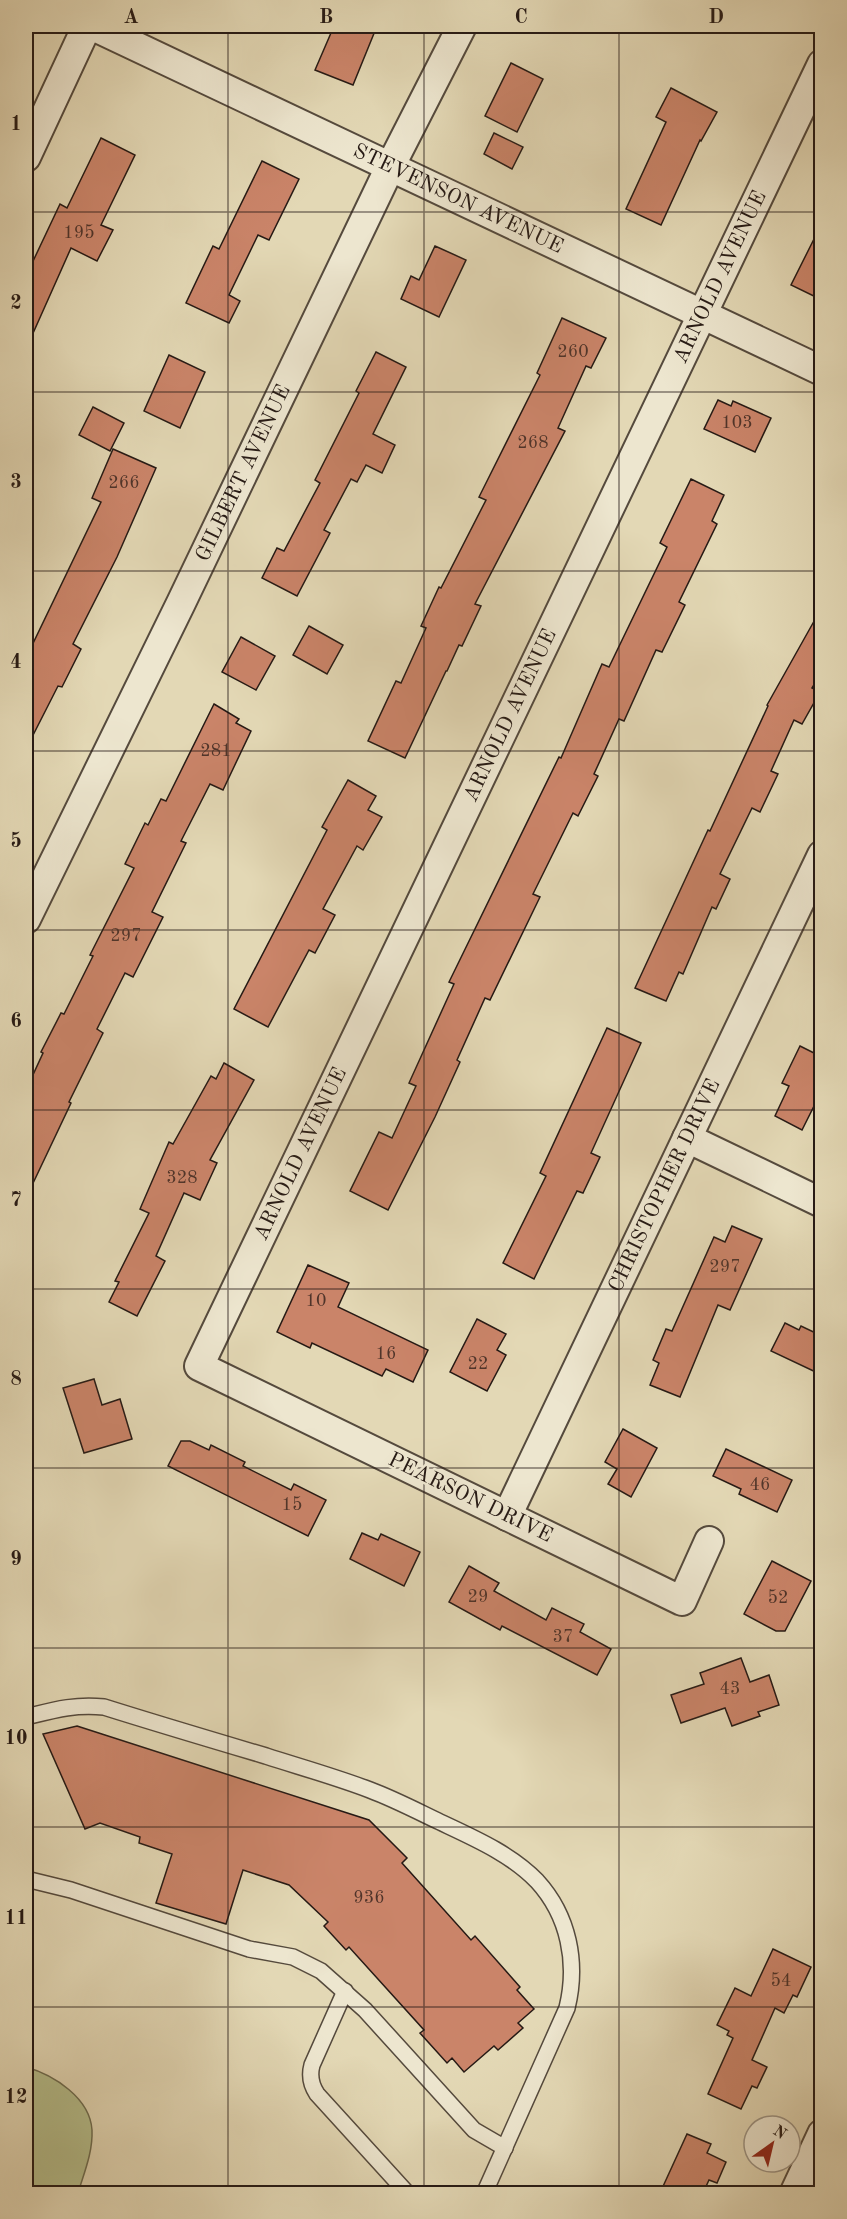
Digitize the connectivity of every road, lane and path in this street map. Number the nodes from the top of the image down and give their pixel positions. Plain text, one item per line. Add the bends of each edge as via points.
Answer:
1 (87, 26) edge
2 (93, 26) edge
3 (462, 26) edge
4 (822, 64) edge
5 (26, 157) edge
6 (391, 165) junction
7 (702, 314) junction
8 (822, 371) edge
9 (822, 855) edge
10 (26, 919) edge
11 (687, 1138) junction
12 (822, 1203) edge
13 (199, 1366) joint
14 (507, 1516) junction
15 (709, 1541) dead end
16 (26, 1717) edge
17 (26, 1879) edge
18 (345, 1991) junction
19 (822, 2133) edge
20 (505, 2148) junction
21 (408, 2193) edge
22 (484, 2193) edge
23 (794, 2193) edge

1 - 5 street
2 - 6 street, STEVENSON AVENUE
3 - 6 street, GILBERT AVENUE
4 - 7 street, ARNOLD AVENUE
6 - 7 street, STEVENSON AVENUE
6 - 10 street, GILBERT AVENUE
7 - 8 street, STEVENSON AVENUE
7 - 13 street, ARNOLD AVENUE
9 - 11 street, CHRISTOPHER DRIVE
11 - 12 street
11 - 14 street, CHRISTOPHER DRIVE
13 - 14 street, PEARSON DRIVE
14 - 15 street, PEARSON DRIVE via 682,1601
16 - 20 lane via 68,1706 104,1707 340,1779 456,1829 528,1872 554,1904 565,1928 572,1982 567,2008
17 - 18 lane via 249,1949 293,1957 321,1971
18 - 20 lane via 474,2130
18 - 21 lane via 312,2065 312,2085
19 - 23 street
20 - 22 lane

